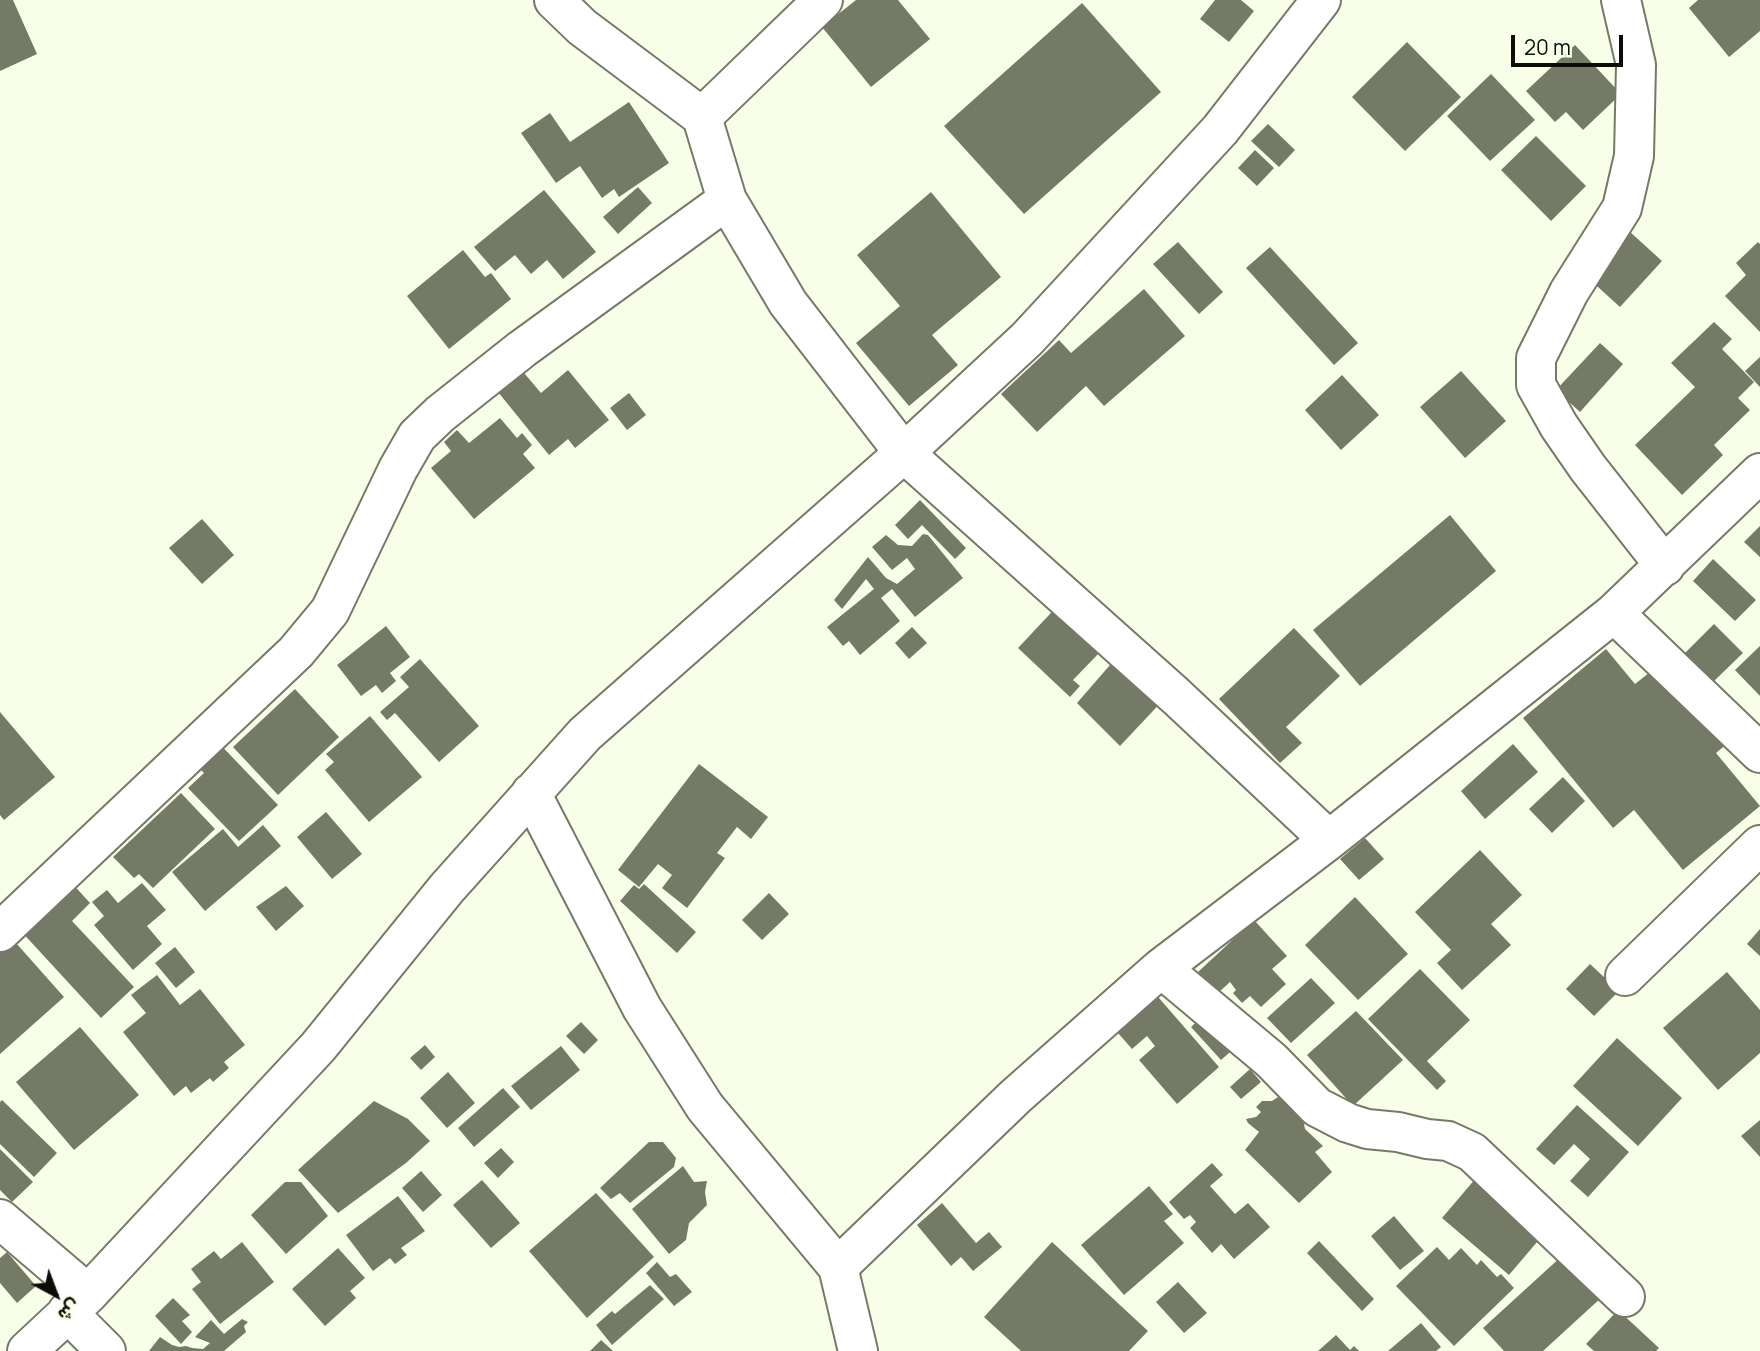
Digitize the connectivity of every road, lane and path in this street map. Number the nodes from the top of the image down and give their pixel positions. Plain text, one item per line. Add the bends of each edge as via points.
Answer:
1 (554, 0) edge
2 (823, 0) edge
3 (1321, 0) edge
4 (1621, 0) edge
5 (702, 117) junction
6 (727, 200) junction
7 (904, 453) junction
8 (1760, 473) edge
9 (1665, 566) junction
10 (1614, 613) junction
11 (1760, 753) edge
12 (531, 793) junction
13 (1329, 840) junction
14 (1760, 845) edge
15 (0, 932) edge
16 (1161, 968) junction
17 (1625, 976) dead end
18 (0, 1219) edge
19 (838, 1267) junction
20 (1625, 1297) dead end
21 (78, 1303) junction
22 (27, 1351) edge
23 (106, 1351) edge
24 (858, 1351) edge

1 - 5 street via 582,27
2 - 5 street
3 - 7 street via 1211,139 1027,339
4 - 9 street via 1636,65 1634,156 1622,208 1569,292 1536,358 1536,385 1588,468
5 - 6 street
6 - 7 street via 788,303
6 - 15 street via 522,349 417,436 330,611 296,652
7 - 12 street via 585,734
7 - 13 street
8 - 9 street
9 - 10 street
10 - 11 street
10 - 13 street
12 - 19 street via 642,1008 705,1107
12 - 21 street via 318,1047
13 - 16 street
14 - 17 street
16 - 19 street via 1016,1096
16 - 20 street via 1271,1060 1317,1107 1367,1129 1448,1141 1472,1152
18 - 21 street
19 - 24 street
21 - 22 street
21 - 23 street

